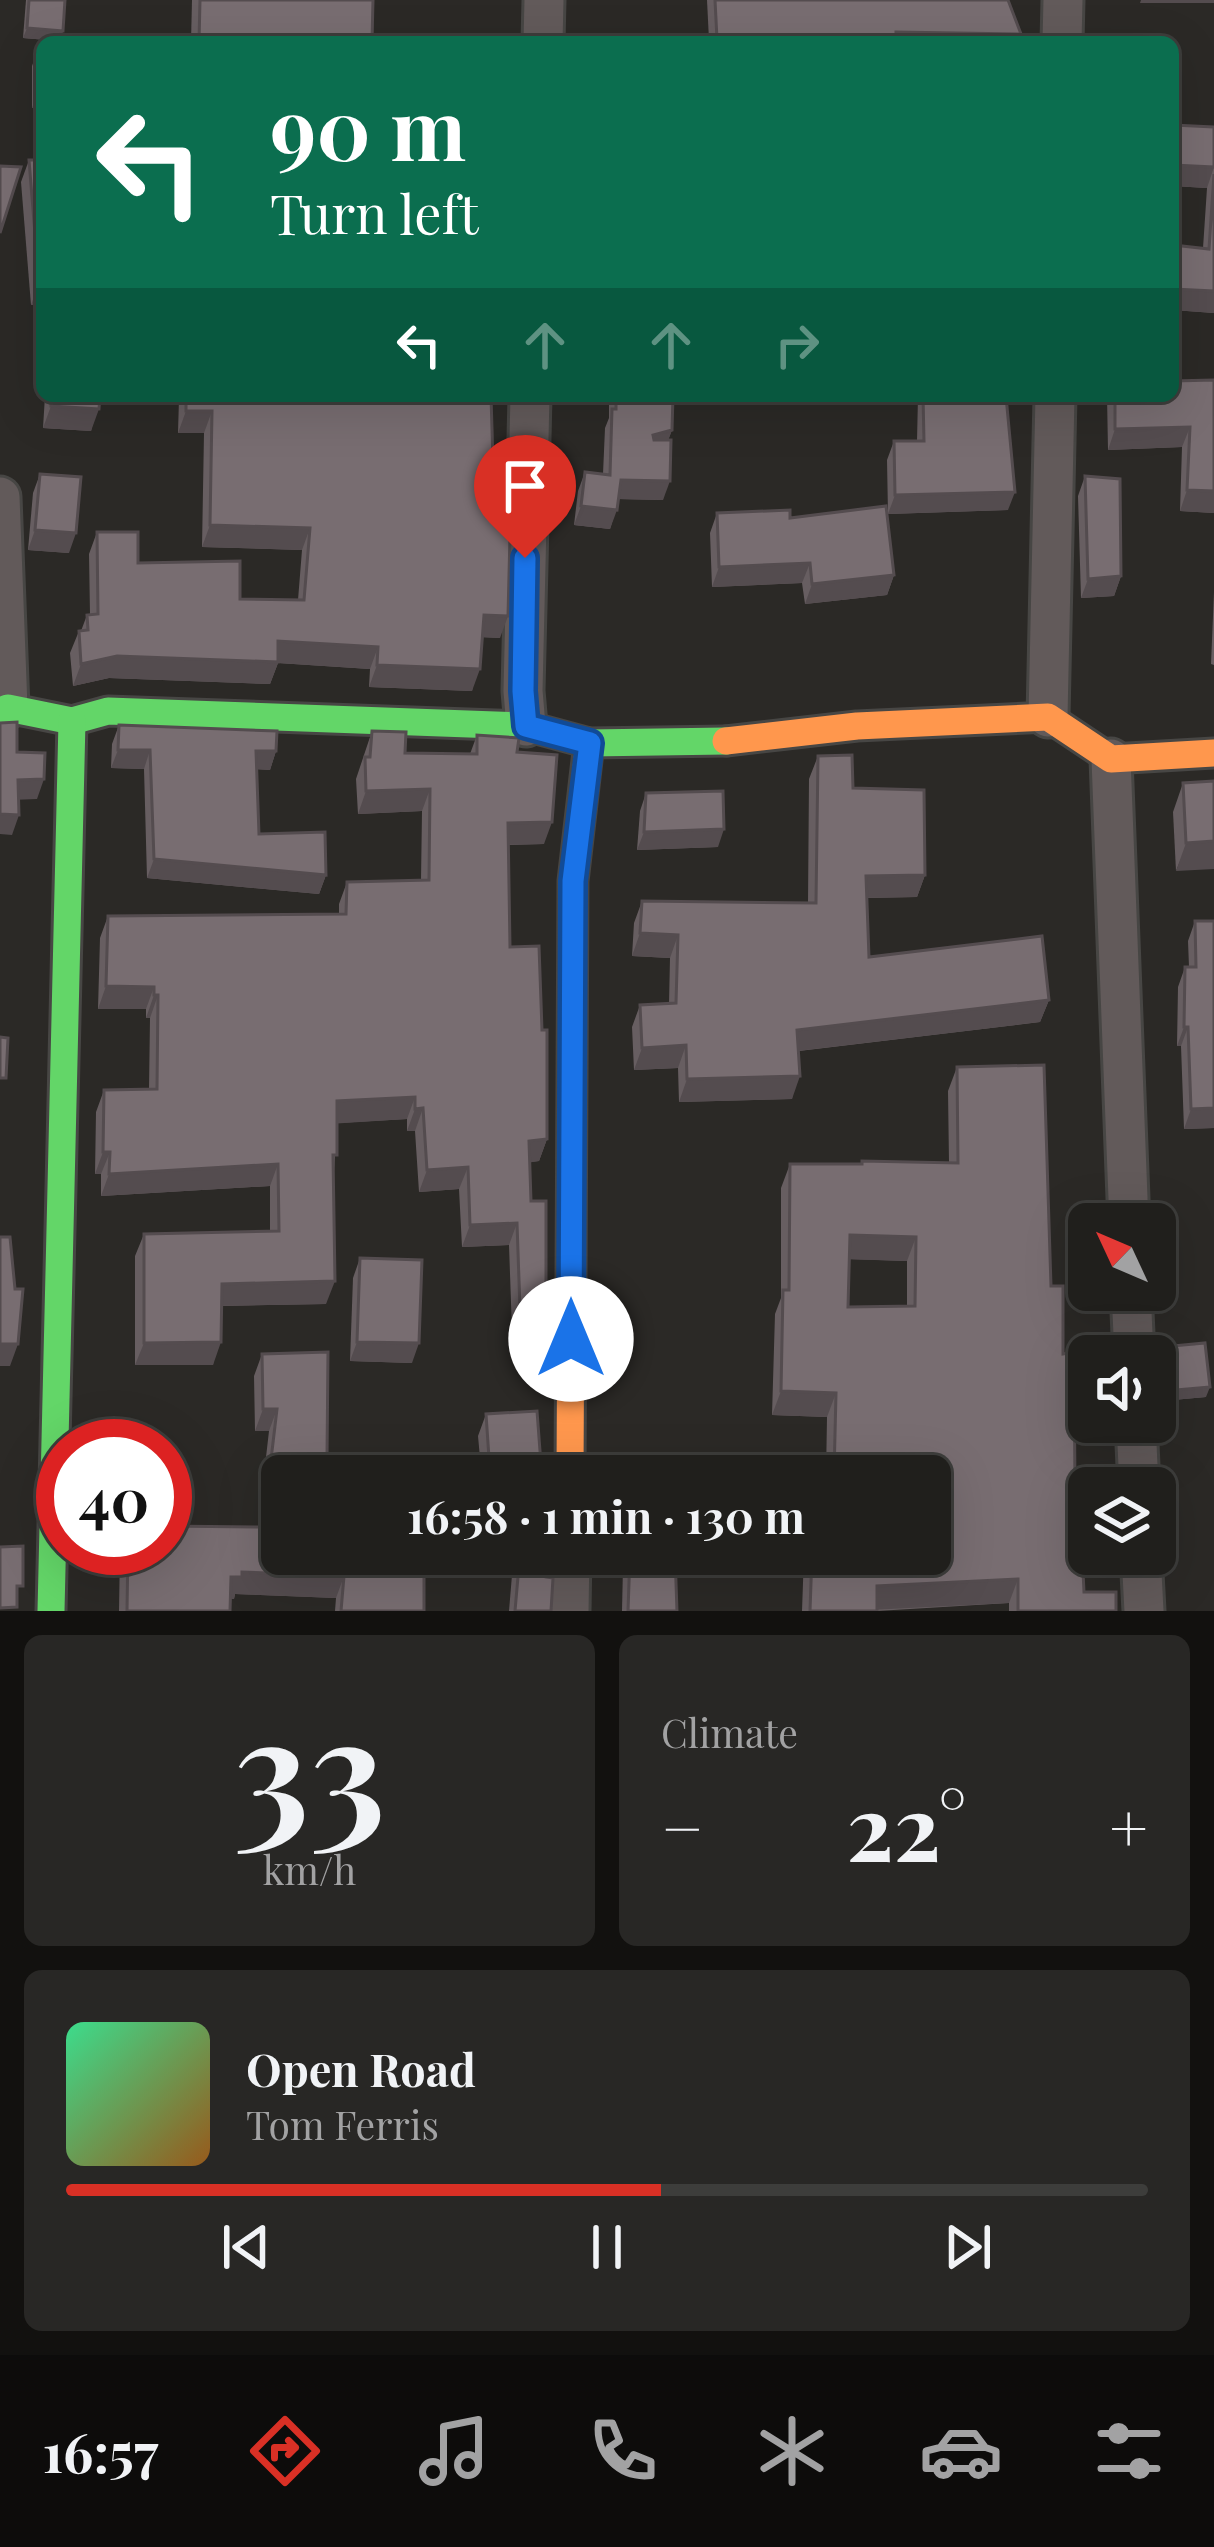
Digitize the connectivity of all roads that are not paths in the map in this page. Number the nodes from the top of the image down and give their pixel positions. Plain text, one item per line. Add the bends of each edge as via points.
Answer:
1 (544, 0) edge
2 (1063, 0) edge
3 (543, 36) edge
4 (1061, 36) edge
5 (530, 402) edge
6 (1055, 402) edge
7 (0, 497) edge
8 (4, 710) edge
9 (1048, 717) junction
10 (72, 721) junction
11 (526, 726) junction
12 (590, 743) junction
13 (1214, 753) edge
14 (1111, 759) junction
15 (1128, 1203) edge
16 (570, 1455) edge
17 (570, 1575) edge
18 (1143, 1575) edge
19 (51, 1611) edge
20 (569, 1611) edge
21 (1144, 1611) edge

1 - 3 street
2 - 4 street
5 - 11 street
6 - 9 street
7 - 8 street
8 - 10 street
9 - 12 street via 857,726 758,740
9 - 14 street
10 - 11 street via 108,712
10 - 19 street
11 - 12 street
12 - 16 street via 573,881
13 - 14 street
14 - 15 street
17 - 20 street
18 - 21 street

